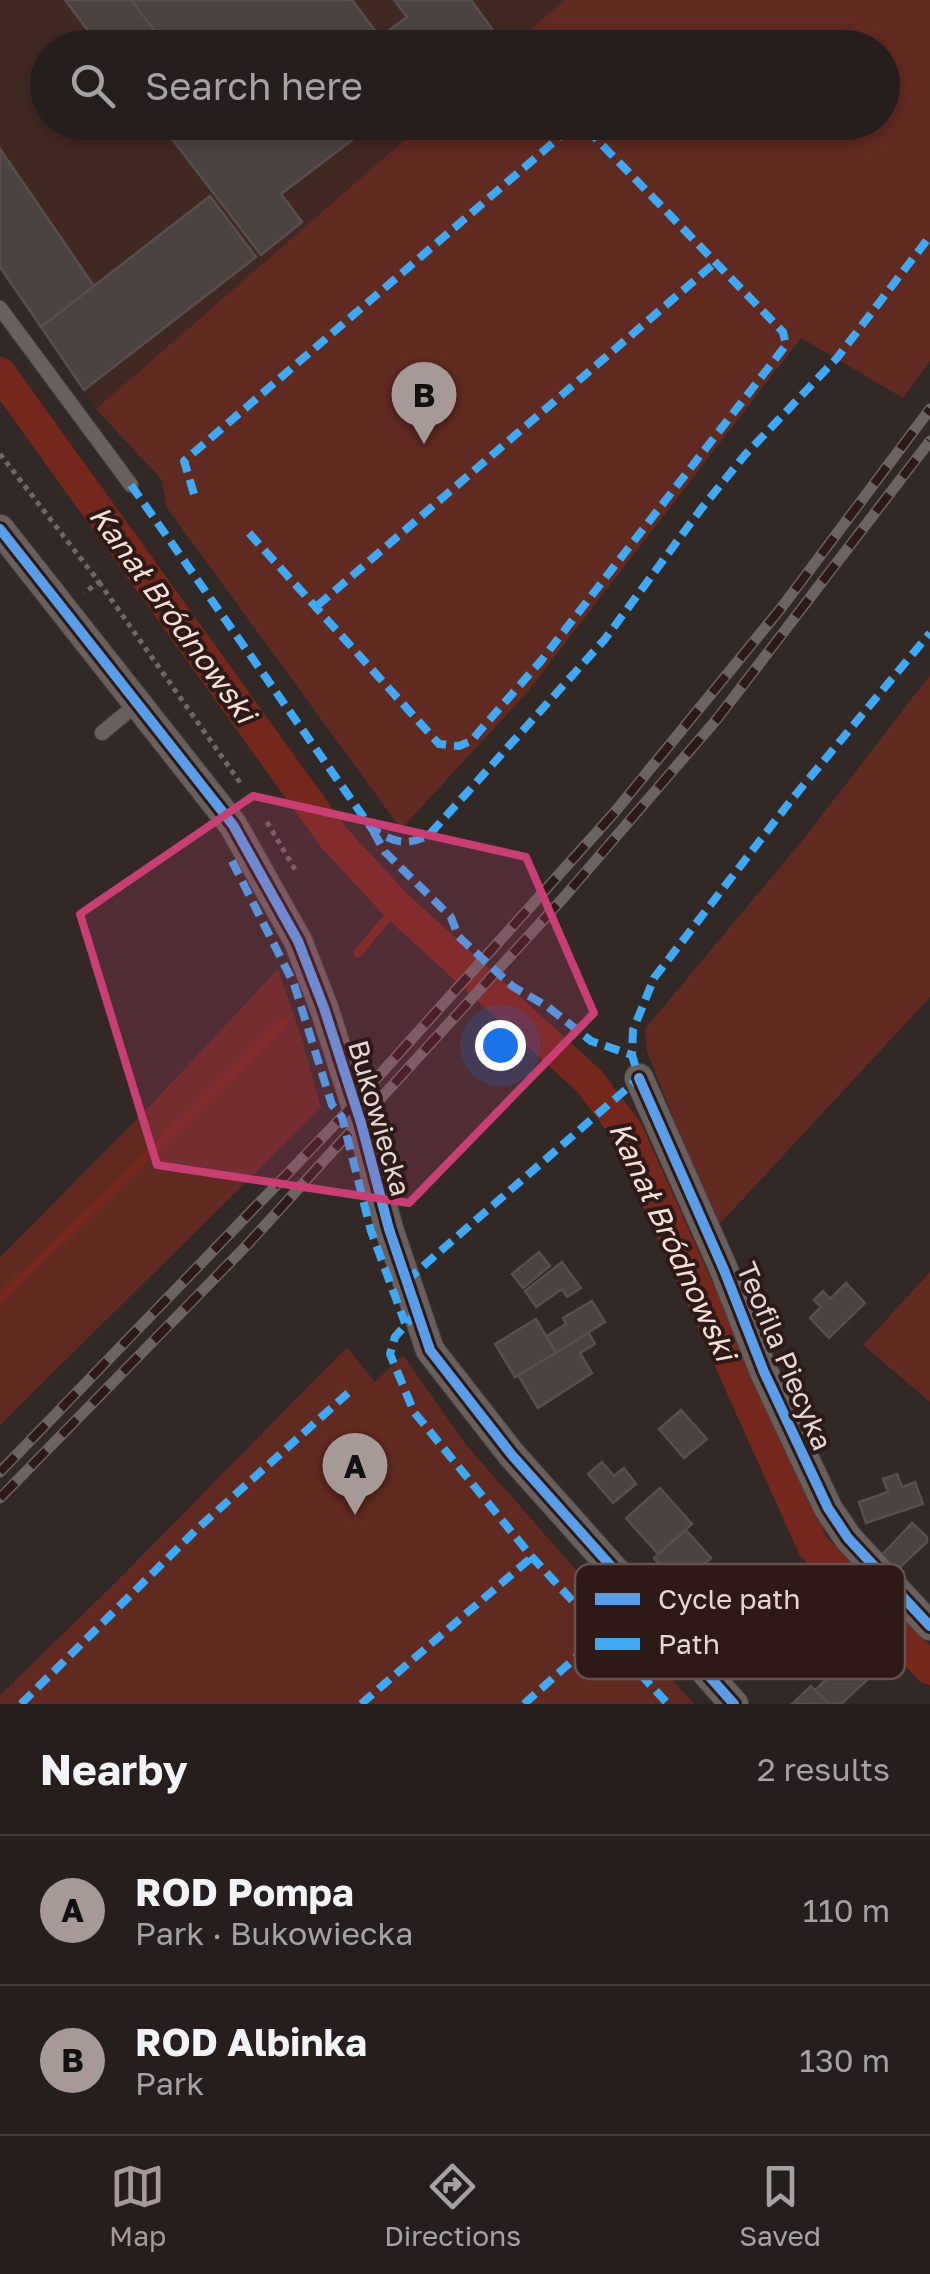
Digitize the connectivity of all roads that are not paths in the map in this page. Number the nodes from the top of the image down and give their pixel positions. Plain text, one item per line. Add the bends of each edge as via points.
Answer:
1 (0, 308) edge
2 (131, 484) dead end
3 (0, 529) edge
4 (138, 704) junction
5 (102, 733) dead end
6 (639, 1078) dead end
7 (609, 1564) edge
8 (872, 1564) edge
9 (905, 1599) edge
10 (930, 1626) edge
11 (712, 1679) edge
12 (734, 1704) edge

1 - 2 lane
3 - 4 street, Bukowiecka
4 - 5 lane
4 - 7 street, Bukowiecka via 233,825 310,967 430,1350
6 - 8 street, Teofila Piecyka via 828,1508
9 - 10 street, Teofila Piecyka
11 - 12 street, Bukowiecka

